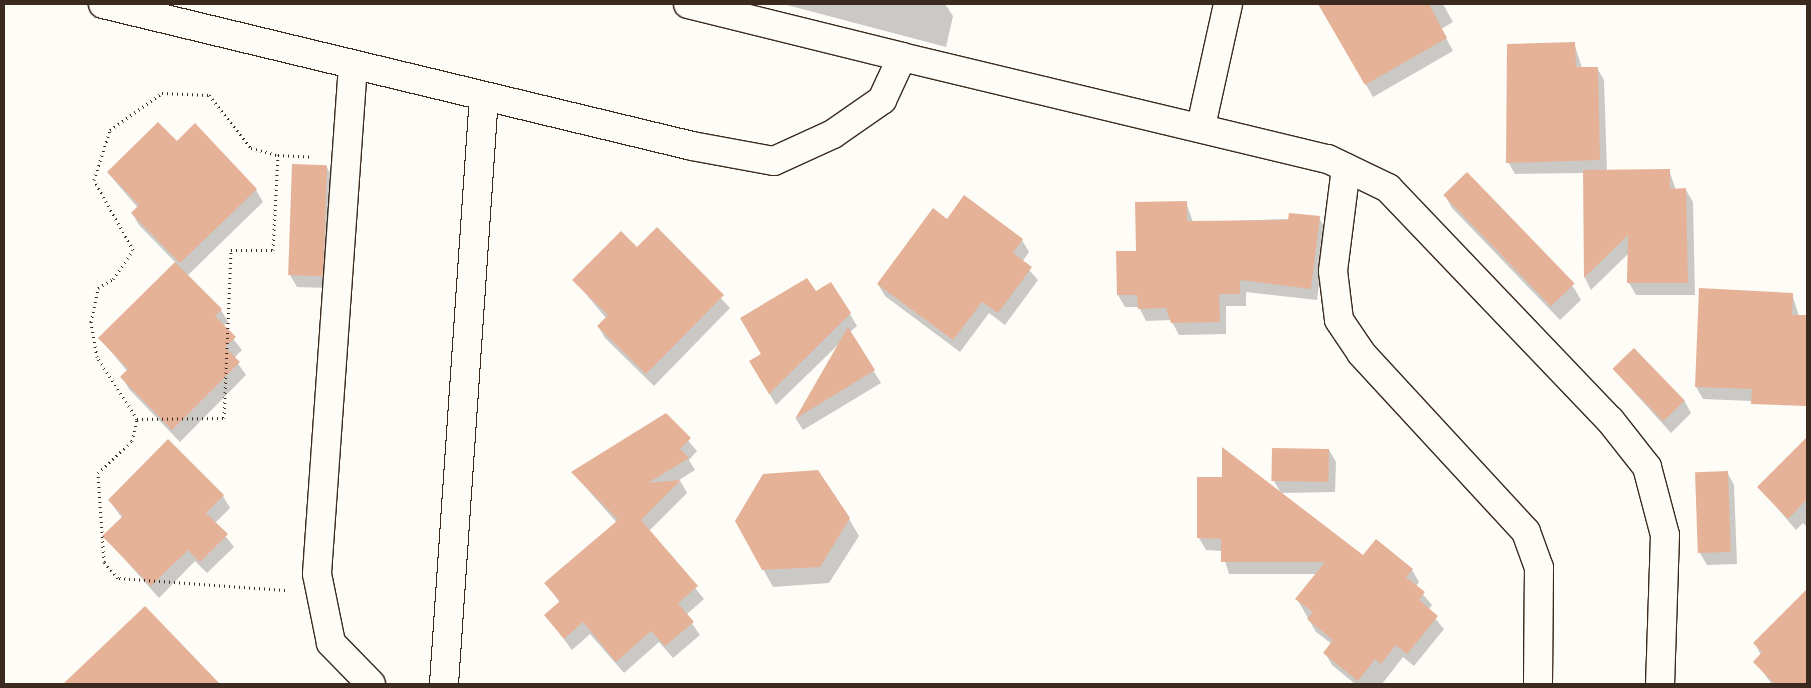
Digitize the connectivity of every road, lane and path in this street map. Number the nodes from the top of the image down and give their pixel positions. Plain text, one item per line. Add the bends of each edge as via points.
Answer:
1 (103, 4) edge
2 (688, 4) edge
3 (1228, 4) edge
4 (902, 57) junction
5 (353, 65) junction
6 (484, 96) junction
7 (1201, 126) junction
8 (278, 155) junction
9 (346, 159) junction
10 (1346, 168) junction
11 (137, 420) junction
12 (321, 592) junction
13 (372, 684) edge
14 (444, 684) edge
15 (1538, 684) edge
16 (1660, 684) edge

1 - 5 street
2 - 4 street
3 - 7 street
4 - 6 street via 882,100 833,134 774,161
4 - 7 street
5 - 6 street
5 - 9 street
6 - 14 street
7 - 10 street
8 - 9 path
8 - 11 path via 273,250 231,250 224,418
8 - 11 path via 251,148 209,96 162,93 110,130 94,180 133,250 113,279 98,288 91,322 96,358
9 - 12 street via 317,574
10 - 15 street via 1333,271 1338,320 1361,353 1526,532 1539,568
10 - 16 street via 1388,188 1610,420 1647,467 1665,535
11 - 12 path via 132,441 98,473 104,562 118,578
12 - 13 street via 331,642

